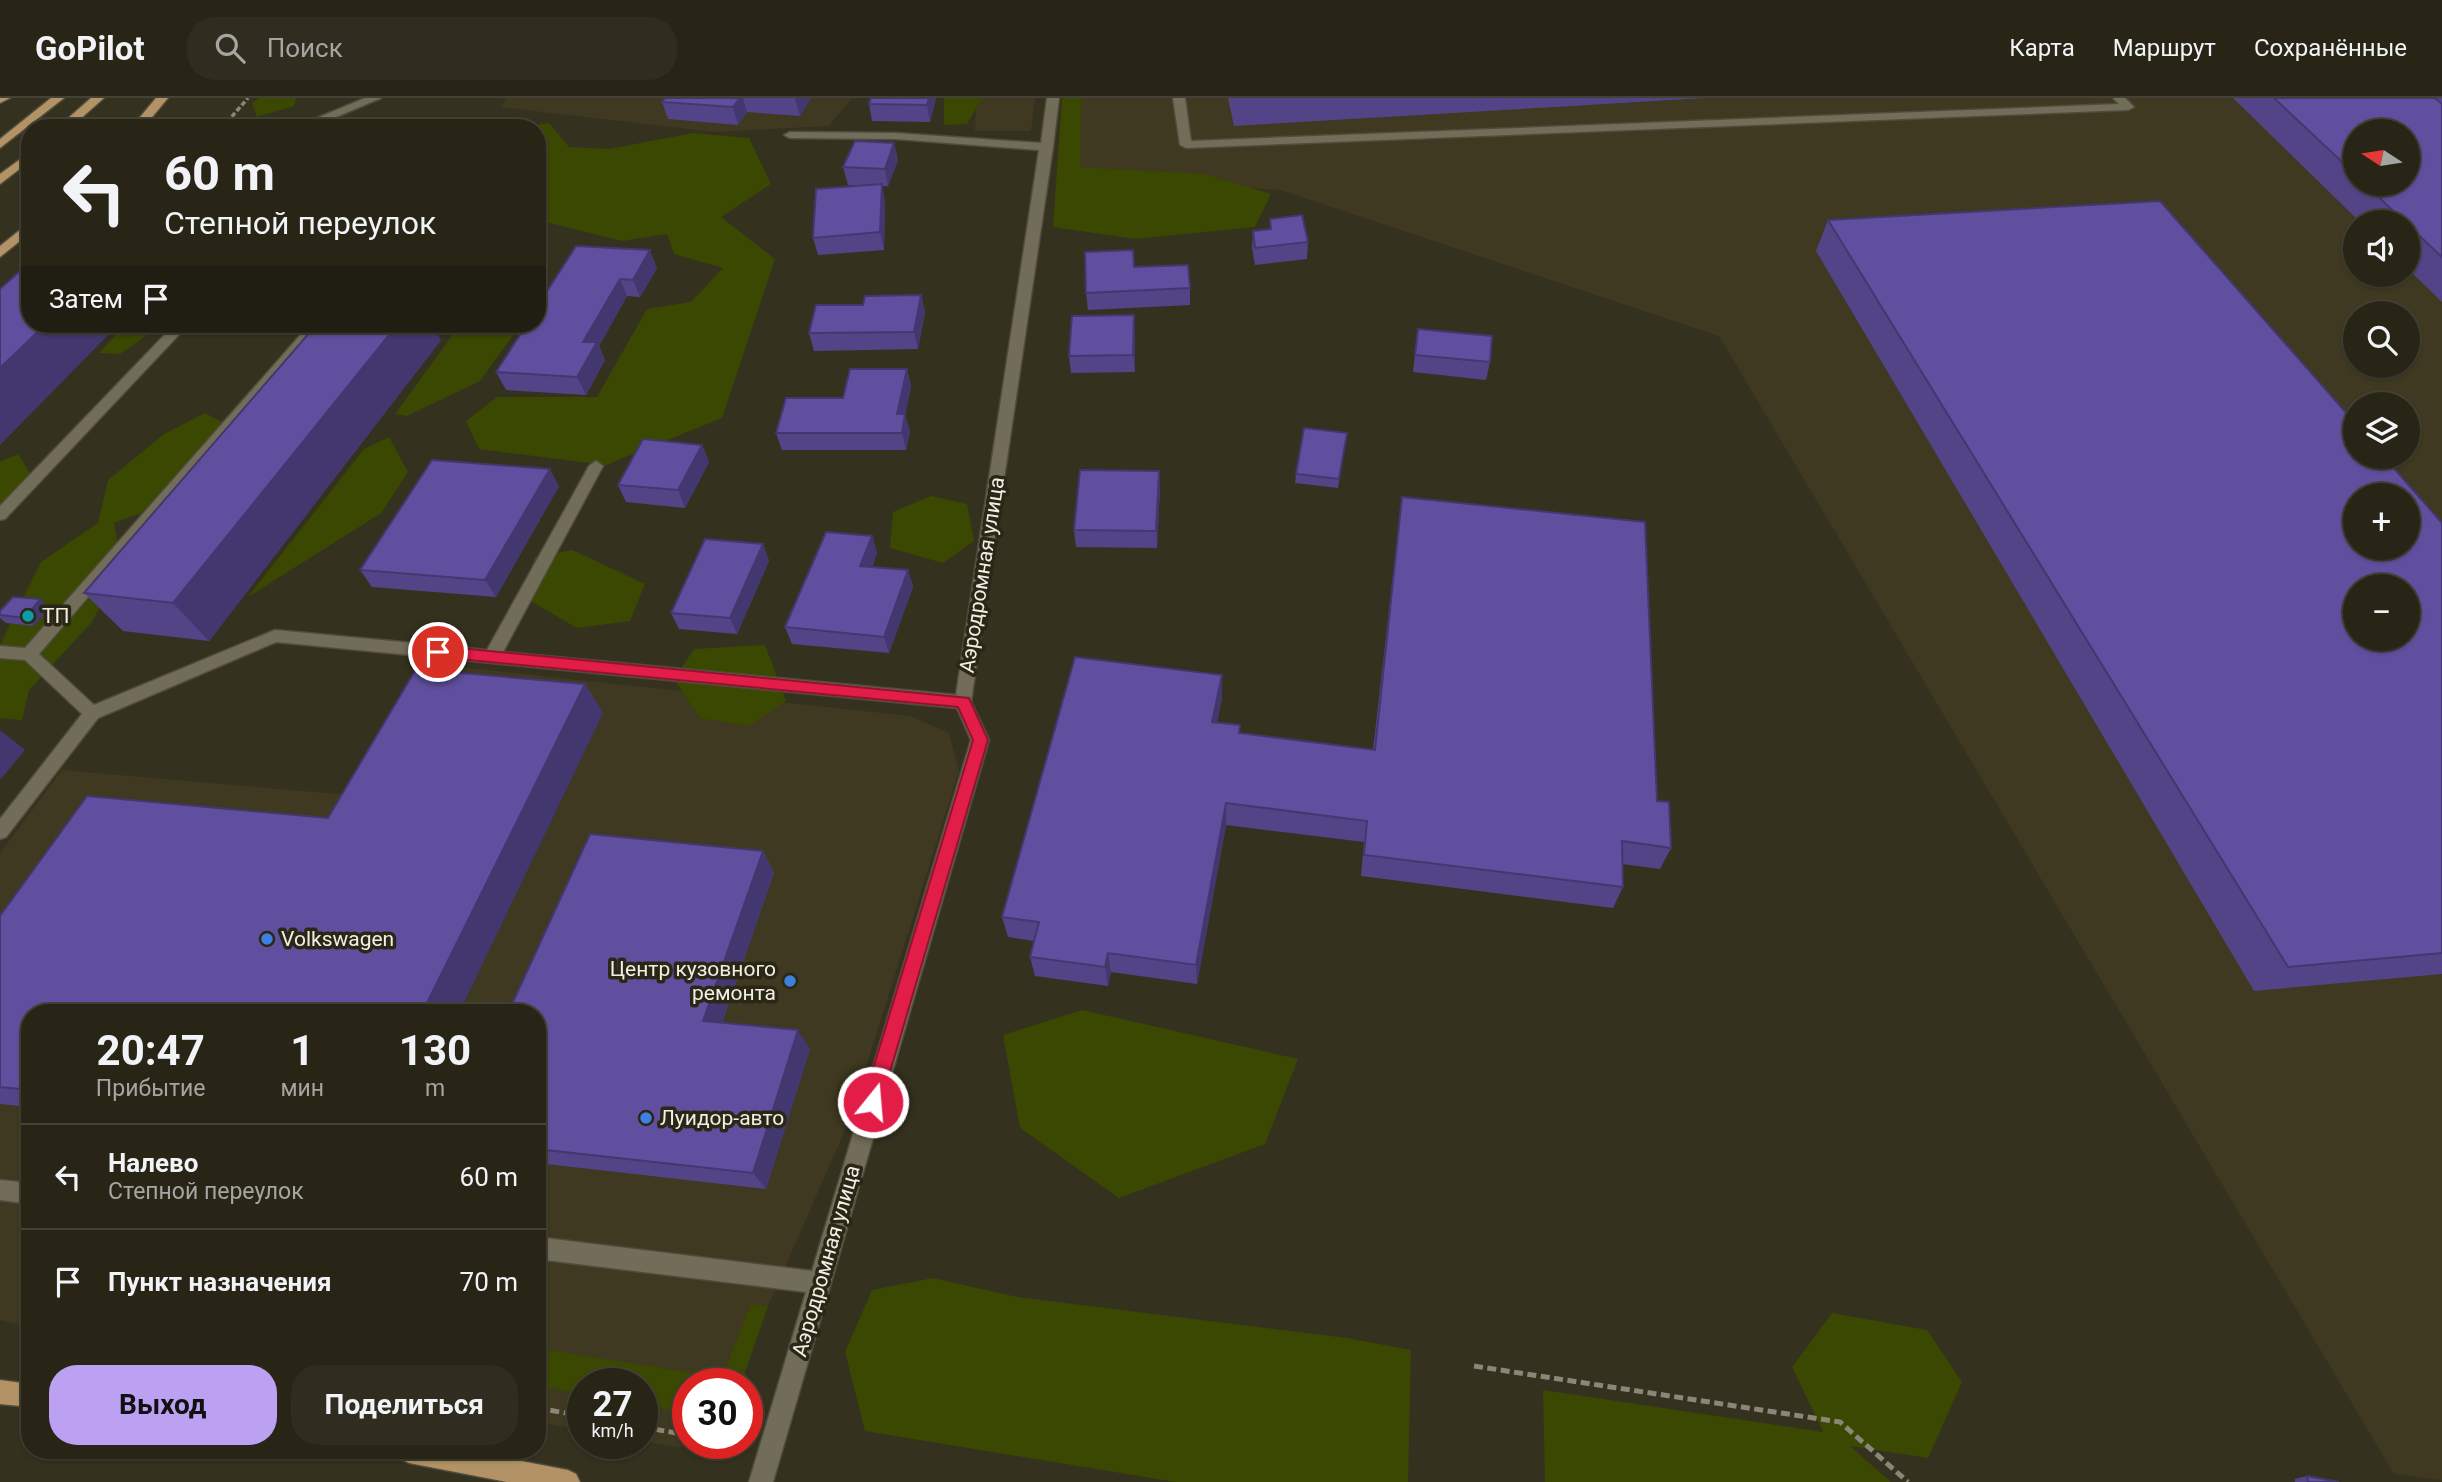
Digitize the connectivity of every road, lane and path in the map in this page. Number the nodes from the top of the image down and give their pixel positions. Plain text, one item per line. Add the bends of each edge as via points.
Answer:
1 (58, 98) edge
2 (98, 98) edge
3 (162, 98) edge
4 (248, 98) edge
5 (375, 98) edge
6 (1053, 98) edge
7 (1179, 98) edge
8 (2119, 98) edge
9 (362, 100) edge
10 (32, 119) edge
11 (74, 119) edge
12 (144, 119) edge
13 (230, 119) edge
14 (319, 119) edge
15 (21, 128) edge
16 (790, 135) dead end
17 (0, 145) edge
18 (1047, 147) junction
19 (21, 162) edge
20 (0, 180) edge
21 (21, 238) edge
22 (0, 253) edge
23 (173, 333) edge
24 (309, 333) edge
25 (596, 466) dead end
26 (0, 515) edge
27 (0, 652) edge
28 (29, 654) junction
29 (492, 656) junction
30 (963, 702) junction
31 (92, 713) junction
32 (0, 832) edge
33 (0, 1190) edge
34 (21, 1193) edge
35 (546, 1249) edge
36 (819, 1283) junction
37 (1474, 1366) dead end
38 (0, 1392) edge
39 (21, 1395) edge
40 (546, 1410) edge
41 (567, 1413) edge
42 (450, 1459) edge
43 (568, 1482) edge
44 (761, 1482) edge
45 (1908, 1482) edge

1 - 10 main road
2 - 11 main road
3 - 12 main road
4 - 13 path
5 - 9 street
6 - 18 street, Аэродромная улица
7 - 8 street via 1186,145 2128,107
9 - 14 street
15 - 17 main road
16 - 18 street via 896,136
18 - 30 street, Аэродромная улица
19 - 20 main road
21 - 22 main road
23 - 26 street
24 - 28 street
25 - 29 street
27 - 28 street
28 - 31 street
29 - 30 street
29 - 31 street via 275,636
30 - 36 street, Аэродромная улица via 980,740
31 - 32 street
33 - 34 street
35 - 36 street
36 - 44 street, Аэродромная улица
37 - 45 path via 1840,1422
38 - 39 main road
40 - 41 path
42 - 43 main road

